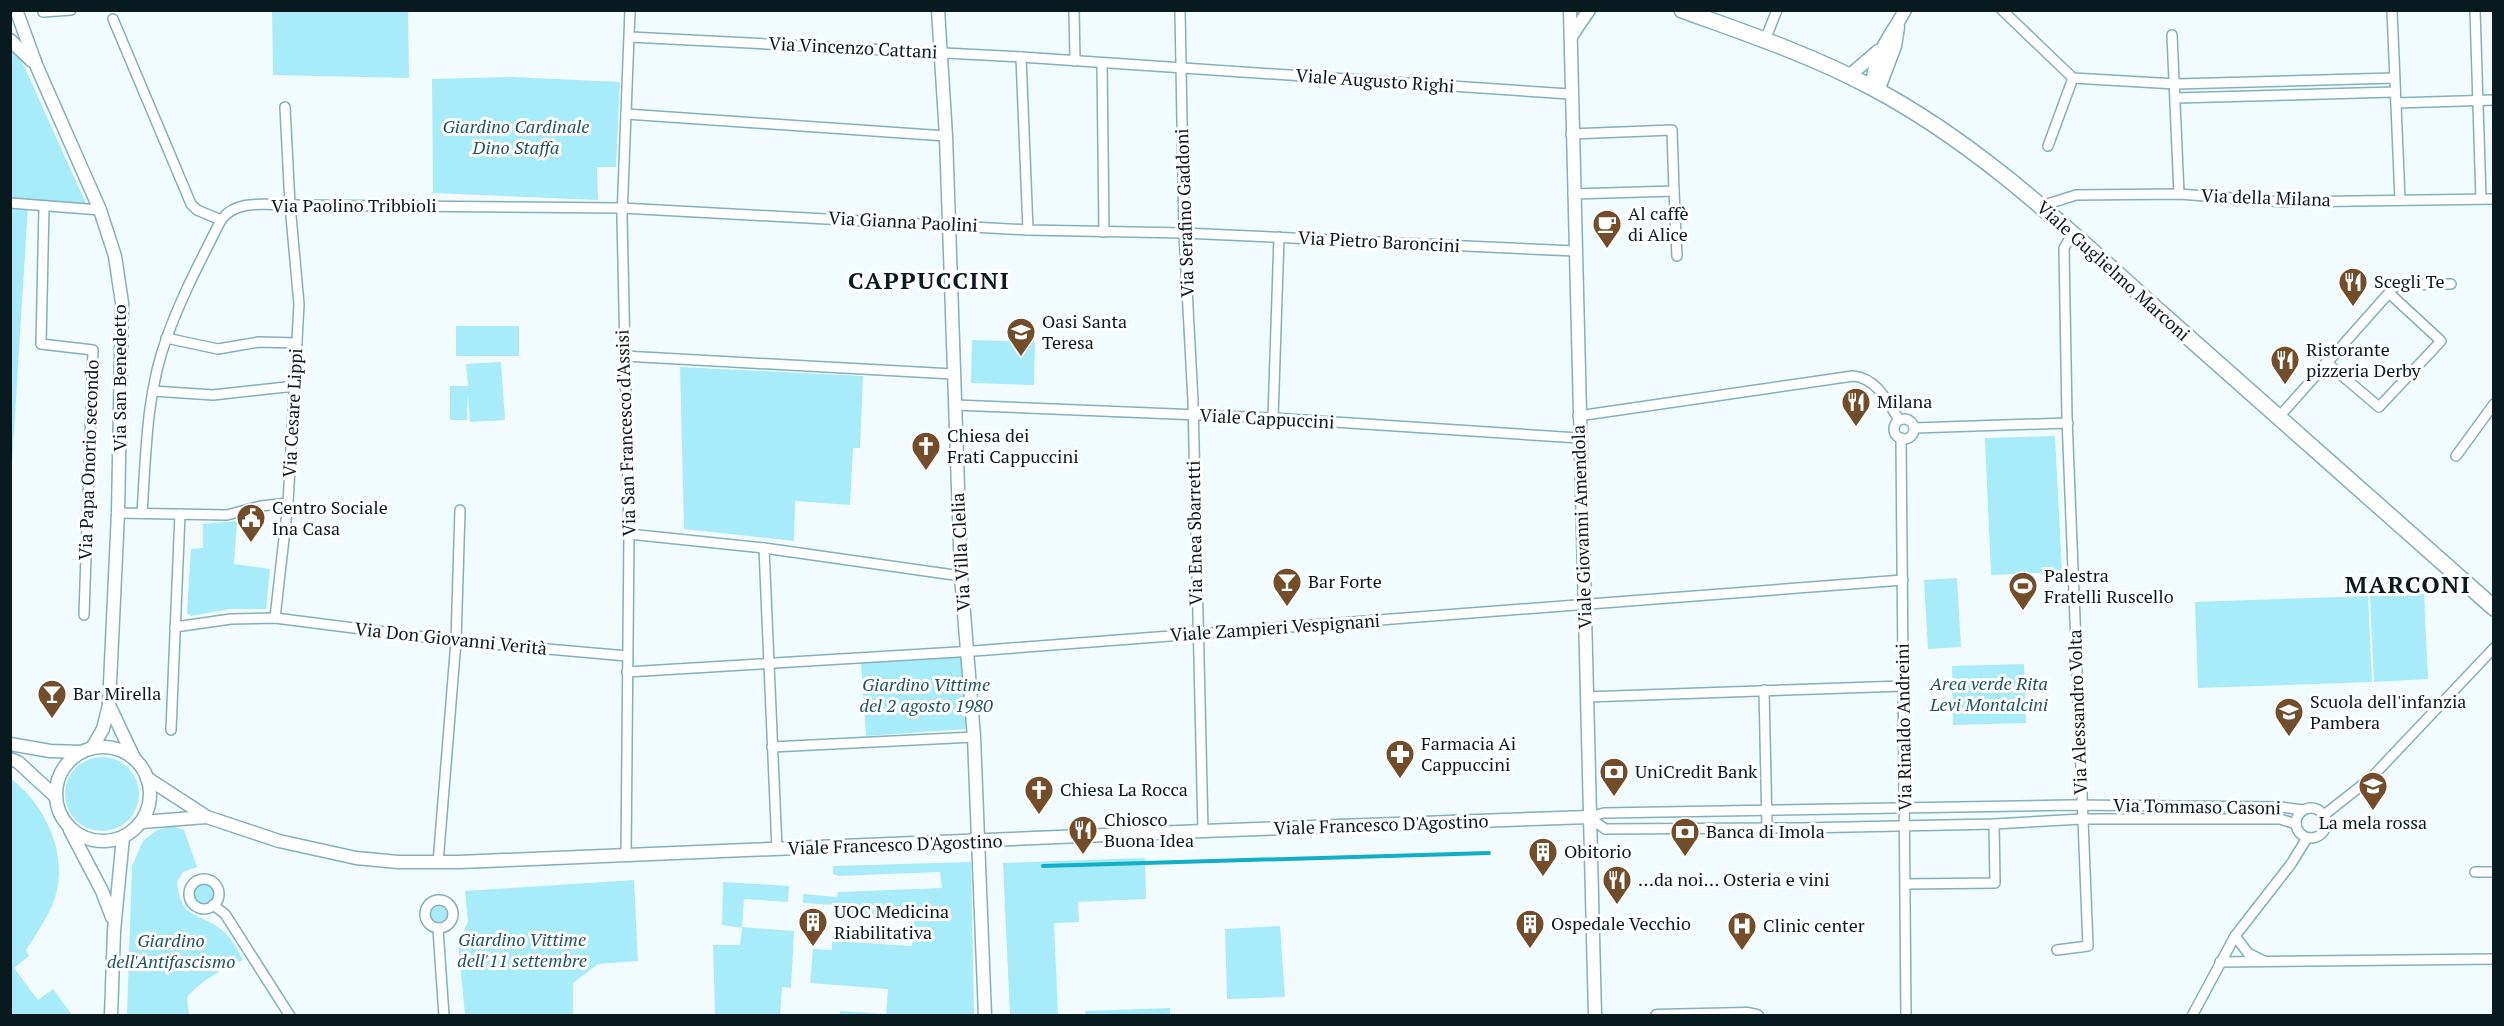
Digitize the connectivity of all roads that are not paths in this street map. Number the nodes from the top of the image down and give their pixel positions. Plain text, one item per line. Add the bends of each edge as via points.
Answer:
1 (70, 10) edge
2 (630, 10) edge
3 (938, 10) edge
4 (1074, 10) edge
5 (1180, 10) edge
6 (1570, 10) edge
7 (1588, 10) edge
8 (1682, 10) edge
9 (1777, 10) edge
10 (1905, 10) edge
11 (2002, 10) edge
12 (2392, 10) edge
13 (2475, 10) edge
14 (43, 12) dead end
15 (19, 13) edge
16 (113, 19) dead end
17 (1898, 24) junction
18 (10, 28) edge
19 (2172, 35) dead end
20 (630, 37) junction
21 (1570, 39) junction
22 (10, 40) edge
23 (1766, 40) junction
24 (1879, 50) junction
25 (942, 53) junction
26 (1021, 57) junction
27 (1075, 61) junction
28 (1102, 63) junction
29 (37, 67) junction
30 (1180, 68) junction
31 (1849, 76) junction
32 (2073, 78) junction
33 (2394, 78) junction
34 (2176, 84) junction
35 (1875, 89) junction
36 (2395, 92) junction
37 (1570, 94) junction
38 (2176, 98) junction
39 (2477, 100) junction
40 (2493, 100) edge
41 (2396, 103) junction
42 (285, 107) dead end
43 (626, 114) junction
44 (1571, 134) junction
45 (946, 136) junction
46 (2048, 146) dead end
47 (1674, 191) junction
48 (1573, 194) junction
49 (2179, 194) junction
50 (2481, 199) junction
51 (2493, 199) edge
52 (2400, 200) junction
53 (10, 203) edge
54 (290, 205) junction
55 (2041, 206) junction
56 (44, 207) junction
57 (622, 208) junction
58 (100, 210) junction
59 (221, 220) junction
60 (948, 224) junction
61 (1028, 230) junction
62 (1104, 232) junction
63 (1184, 233) junction
64 (2073, 233) junction
65 (1279, 237) junction
66 (1575, 251) junction
67 (1677, 256) dead end
68 (2451, 284) dead end
69 (2389, 293) junction
70 (166, 338) junction
71 (297, 343) junction
72 (624, 356) junction
73 (2326, 362) junction
74 (953, 374) junction
75 (295, 386) junction
76 (153, 391) junction
77 (954, 405) junction
78 (2493, 405) edge
79 (1193, 415) junction
80 (1578, 416) junction
81 (1274, 418) junction
82 (2278, 418) junction
83 (1899, 420) junction
84 (2068, 423) junction
85 (1914, 429) junction
86 (1579, 438) junction
87 (1901, 438) junction
88 (2456, 456) dead end
89 (288, 503) junction
90 (460, 510) dead end
91 (118, 513) junction
92 (142, 513) junction
93 (180, 514) junction
94 (629, 534) junction
95 (764, 548) junction
96 (961, 576) junction
97 (1903, 580) junction
98 (1584, 604) junction
99 (2493, 608) edge
100 (84, 615) dead end
101 (275, 618) junction
102 (175, 627) junction
103 (1197, 634) junction
104 (456, 641) junction
105 (2493, 648) edge
106 (967, 651) junction
107 (627, 656) junction
108 (768, 662) junction
109 (627, 672) junction
110 (1903, 686) junction
111 (1764, 690) junction
112 (1586, 697) junction
113 (110, 705) junction
114 (171, 730) dead end
115 (974, 737) junction
116 (13, 744) edge
117 (771, 747) junction
118 (87, 750) junction
119 (135, 759) junction
120 (14, 761) edge
121 (147, 778) junction
122 (56, 797) junction
123 (2082, 806) junction
124 (1905, 807) junction
125 (1767, 809) junction
126 (2303, 810) junction
127 (2324, 815) junction
128 (207, 817) junction
129 (1589, 818) junction
130 (2082, 819) junction
131 (142, 822) junction
132 (66, 824) junction
133 (1994, 824) junction
134 (2296, 824) junction
135 (1905, 825) junction
136 (1767, 827) junction
137 (1203, 831) junction
138 (123, 837) junction
139 (2307, 838) junction
140 (980, 842) junction
141 (777, 849) junction
142 (626, 855) junction
143 (438, 862) junction
144 (2475, 872) dead end
145 (2493, 872) edge
146 (1905, 884) junction
147 (213, 905) dead end
148 (438, 928) dead end
149 (114, 931) junction
150 (2235, 936) junction
151 (2057, 950) dead end
152 (2493, 959) edge
153 (2220, 962) junction
154 (2266, 963) junction
155 (1685, 1015) edge
156 (111, 1016) edge
157 (290, 1016) edge
158 (444, 1016) edge
159 (985, 1016) edge
160 (1595, 1016) edge
161 (1657, 1016) edge
162 (1757, 1016) edge
163 (1906, 1016) edge
164 (2192, 1016) edge

1 - 14 street
2 - 20 street, Via San Francesco d'Assisi
3 - 25 street, Via Villa Clelia
4 - 27 street
5 - 30 street, Via Serafino Gaddoni
6 - 21 street, Viale Giovanni Amendola
7 - 21 street
8 - 23 main road, Viale Guglielmo Marconi
9 - 23 street
10 - 17 street
11 - 32 street
12 - 33 street
13 - 39 street
15 - 18 street, Via San Benedetto
15 - 29 street, Via San Benedetto
16 - 59 street via 190,204
17 - 24 street
17 - 35 street via 1895,46
19 - 34 street
20 - 25 street, Via Vincenzo Cattani
20 - 43 street, Via San Francesco d'Assisi
21 - 37 street, Viale Giovanni Amendola
22 - 29 street, Via San Benedetto
23 - 31 main road, Viale Guglielmo Marconi
24 - 31 street
24 - 35 street via 1873,72
25 - 26 street, Via Vincenzo Cattani
25 - 45 street, Via Villa Clelia
26 - 27 street, Via Vincenzo Cattani
26 - 61 street
27 - 28 street, Via Vincenzo Cattani
28 - 30 street, Via Vincenzo Cattani
28 - 62 street
29 - 58 street, Via San Benedetto
30 - 37 street, Viale Augusto Righi
30 - 63 street, Via Serafino Gaddoni
31 - 35 main road, Viale Guglielmo Marconi
32 - 34 street
32 - 46 street
33 - 34 street
33 - 36 street
34 - 38 street
35 - 55 main road, Viale Guglielmo Marconi via 1991,165
36 - 38 street
36 - 41 street
37 - 44 street, Viale Giovanni Amendola
38 - 49 street
39 - 40 street
39 - 41 street
39 - 50 street
41 - 52 street
42 - 54 street, Via Cesare Lippi
43 - 45 street
43 - 57 street, Via San Francesco d'Assisi
44 - 47 street via 1672,130
44 - 48 street, Viale Giovanni Amendola
45 - 60 street, Via Villa Clelia
47 - 48 street
47 - 67 street
48 - 66 street, Viale Giovanni Amendola
49 - 52 street, Via della Milana via 2284,202
49 - 55 street, Via della Milana via 2076,195
50 - 51 street, Via della Milana
50 - 52 street, Via della Milana
53 - 56 street
54 - 57 street, Via Paolino Tribbioli
54 - 59 street, Via Paolino Tribbioli via 235,207
54 - 71 street, Via Cesare Lippi via 299,304
55 - 64 main road, Viale Guglielmo Marconi
56 - 58 street
56 - 100 street, Via Papa Onorio secondo via 41,344 93,350
57 - 60 street, Via Gianna Paolini
57 - 72 street, Via San Francesco d'Assisi
58 - 91 street, Via San Benedetto via 115,256 122,303
59 - 70 street
60 - 61 street, Via Gianna Paolini
60 - 74 street, Via Villa Clelia
61 - 62 street, Via Gianna Paolini
62 - 63 street, Via Gianna Paolini
63 - 65 street, Via Pietro Baroncini
63 - 79 street, Via Serafino Gaddoni
64 - 82 main road, Viale Guglielmo Marconi
64 - 84 street, Via Alessandro Volta via 2064,248
65 - 66 street, Via Pietro Baroncini
65 - 81 street
66 - 80 street, Viale Giovanni Amendola
68 - 69 street via 2396,285
69 - 73 street
69 - 73 street via 2441,340 2379,407
70 - 71 street via 218,349 260,342
70 - 76 street
71 - 75 street, Via Cesare Lippi
72 - 74 street
72 - 94 street, Via San Francesco d'Assisi
73 - 82 street
74 - 77 street, Via Villa Clelia
75 - 76 street via 213,395
75 - 89 street, Via Cesare Lippi
76 - 92 street
77 - 79 street, Viale Cappuccini
77 - 96 street, Via Villa Clelia
78 - 88 street
79 - 81 street, Viale Cappuccini
79 - 103 street, Via Enea Sbarretti
80 - 83 street via 1853,376 1874,384
80 - 86 street, Viale Giovanni Amendola
81 - 86 street, Viale Cappuccini
82 - 99 main road, Viale Guglielmo Marconi
83 - 85 street via 1909,420
83 - 87 street, Via Rinaldo Andreini via 1894,428
84 - 85 street
84 - 123 street, Via Alessandro Volta
85 - 87 street via 1910,436
86 - 98 street, Viale Giovanni Amendola
87 - 97 street, Via Rinaldo Andreini
89 - 93 street via 227,515
89 - 101 street, Via Cesare Lippi
90 - 104 street
91 - 92 street
91 - 113 street, Via San Benedetto
92 - 93 street
93 - 102 street
94 - 95 street
94 - 107 street, Via San Francesco d'Assisi
95 - 96 street
95 - 108 street
96 - 106 street, Via Villa Clelia
97 - 98 street, Viale Zampieri Vespignani
97 - 110 street, Via Rinaldo Andreini
98 - 103 street, Viale Zampieri Vespignani
98 - 112 street, Viale Giovanni Amendola
101 - 102 street
101 - 104 street, Via Don Giovanni Verità
102 - 114 street
103 - 106 street, Viale Zampieri Vespignani
103 - 137 street, Via Enea Sbarretti
104 - 107 street, Via Don Giovanni Verità
104 - 143 street
105 - 127 street via 2371,778
106 - 108 street, Viale Zampieri Vespignani
106 - 115 street, Via Villa Clelia
107 - 109 street, Via San Francesco d'Assisi
108 - 109 street, Viale Zampieri Vespignani
108 - 117 street
109 - 142 street, Via San Francesco d'Assisi
110 - 111 street
110 - 124 street, Via Rinaldo Andreini
111 - 112 street
111 - 125 street
112 - 129 street, Viale Giovanni Amendola
113 - 118 street, Via San Benedetto via 103,729
113 - 119 street, Via San Benedetto
115 - 117 street
115 - 140 street, Via Villa Clelia
116 - 118 street via 51,751
116 - 120 street
117 - 141 street
118 - 119 street via 115,748
118 - 122 street via 73,758 60,775
119 - 121 street, Viale Francesco D'Agostino
120 - 122 street
121 - 128 street, Viale Francesco D'Agostino
121 - 131 street via 150,800
122 - 132 street
123 - 124 street, Via Tommaso Casoni
123 - 126 street, Via Tommaso Casoni
123 - 130 street, Via Alessandro Volta
124 - 125 street, Via Tommaso Casoni
124 - 135 street, Via Rinaldo Andreini
125 - 129 street, Via Tommaso Casoni via 1604,813
125 - 136 street
126 - 127 street via 2317,808
126 - 134 street
127 - 139 street via 2325,831
128 - 131 street, Viale Francesco D'Agostino
128 - 143 street, Viale Francesco D'Agostino via 279,841 356,858
129 - 136 street, Via Tommaso Casoni via 1605,829
129 - 137 street, Viale Francesco D'Agostino
129 - 160 street, Viale Giovanni Amendola
130 - 133 street, Via Tommaso Casoni
130 - 134 street, Via Tommaso Casoni via 2280,819
130 - 151 street, Via Alessandro Volta via 2088,946
131 - 138 street
132 - 138 street via 92,840 113,841
132 - 149 street via 102,891
133 - 135 street, Via Tommaso Casoni
133 - 146 street via 1995,883
134 - 139 street
135 - 136 street, Via Tommaso Casoni
135 - 146 street, Via Rinaldo Andreini
137 - 140 street, Viale Francesco D'Agostino
138 - 149 street
139 - 150 street
140 - 141 street, Viale Francesco D'Agostino
140 - 159 street, Via Villa Clelia
141 - 142 street, Viale Francesco D'Agostino
142 - 143 street, Viale Francesco D'Agostino
144 - 145 street
146 - 163 street, Via Rinaldo Andreini
147 - 157 street via 225,914
148 - 158 street
149 - 156 street
150 - 153 street
150 - 154 street via 2248,953
152 - 154 street
153 - 154 street
153 - 164 street
155 - 161 street
155 - 162 street

